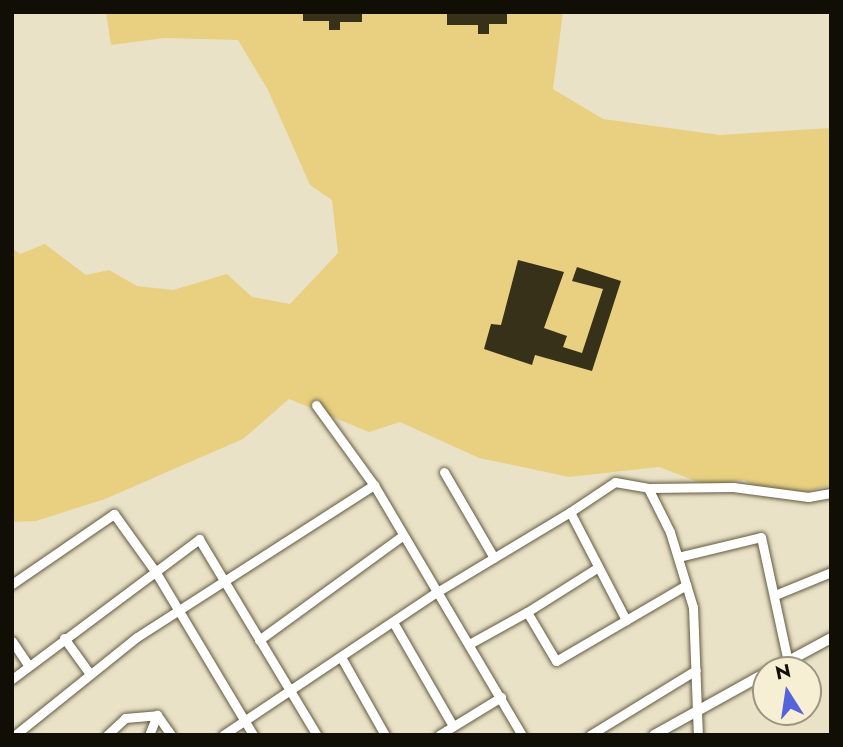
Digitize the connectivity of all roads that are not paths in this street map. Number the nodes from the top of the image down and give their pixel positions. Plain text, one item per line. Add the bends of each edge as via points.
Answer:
1 (316, 405) dead end
2 (444, 472) dead end
3 (374, 485) junction
4 (648, 488) junction
5 (831, 493) edge
6 (570, 512) junction
7 (402, 536) junction
8 (678, 557) junction
9 (494, 558) junction
10 (597, 568) junction
11 (155, 571) junction
12 (831, 572) edge
13 (12, 584) edge
14 (226, 584) junction
15 (686, 585) junction
16 (437, 592) junction
17 (775, 595) junction
18 (527, 612) junction
19 (177, 613) junction
20 (626, 620) junction
21 (393, 622) junction
22 (65, 638) junction
23 (831, 638) edge
24 (259, 640) junction
25 (12, 641) edge
26 (471, 643) junction
27 (787, 656) edge
28 (799, 656) edge
29 (341, 657) junction
30 (29, 666) junction
31 (696, 670) junction
32 (90, 674) junction
33 (12, 679) edge
34 (752, 681) edge
35 (292, 691) junction
36 (501, 697) junction
37 (698, 711) junction
38 (157, 715) junction
39 (246, 722) junction
40 (453, 726) junction
41 (605, 731) edge
42 (15, 735) edge
43 (107, 735) edge
44 (149, 735) edge
45 (171, 735) edge
46 (223, 735) edge
47 (253, 735) edge
48 (317, 735) edge
49 (385, 735) edge
50 (439, 735) edge
51 (522, 735) edge
52 (590, 735) edge
53 (654, 735) edge
54 (698, 735) edge

1 - 3 street
2 - 9 street
3 - 7 street
3 - 14 street
4 - 5 street via 733,487 808,496
4 - 6 street via 615,482
4 - 8 street
6 - 9 street
6 - 10 street
7 - 16 street
7 - 24 street
8 - 15 street
8 - 17 street via 761,537
9 - 16 street
10 - 18 street
10 - 20 street
11 - 13 street via 114,514
11 - 14 street via 200,539
11 - 19 street
11 - 22 street
12 - 17 street
14 - 19 street
14 - 24 street
15 - 20 street
15 - 31 street via 693,607
16 - 21 street
16 - 26 street
17 - 27 street
18 - 20 street via 556,661
18 - 26 street
19 - 32 street
19 - 39 street
21 - 29 street
21 - 40 street
22 - 30 street
22 - 32 street
23 - 28 street
24 - 35 street
25 - 30 street
26 - 36 street
29 - 35 street
29 - 49 street
30 - 33 street
31 - 37 street
31 - 41 street
32 - 42 street
34 - 37 street
35 - 39 street
35 - 48 street
36 - 40 street
36 - 51 street
37 - 53 street
37 - 54 street
38 - 43 street via 125,718
38 - 44 street
38 - 45 street
39 - 46 street
39 - 47 street
40 - 50 street
41 - 52 street

